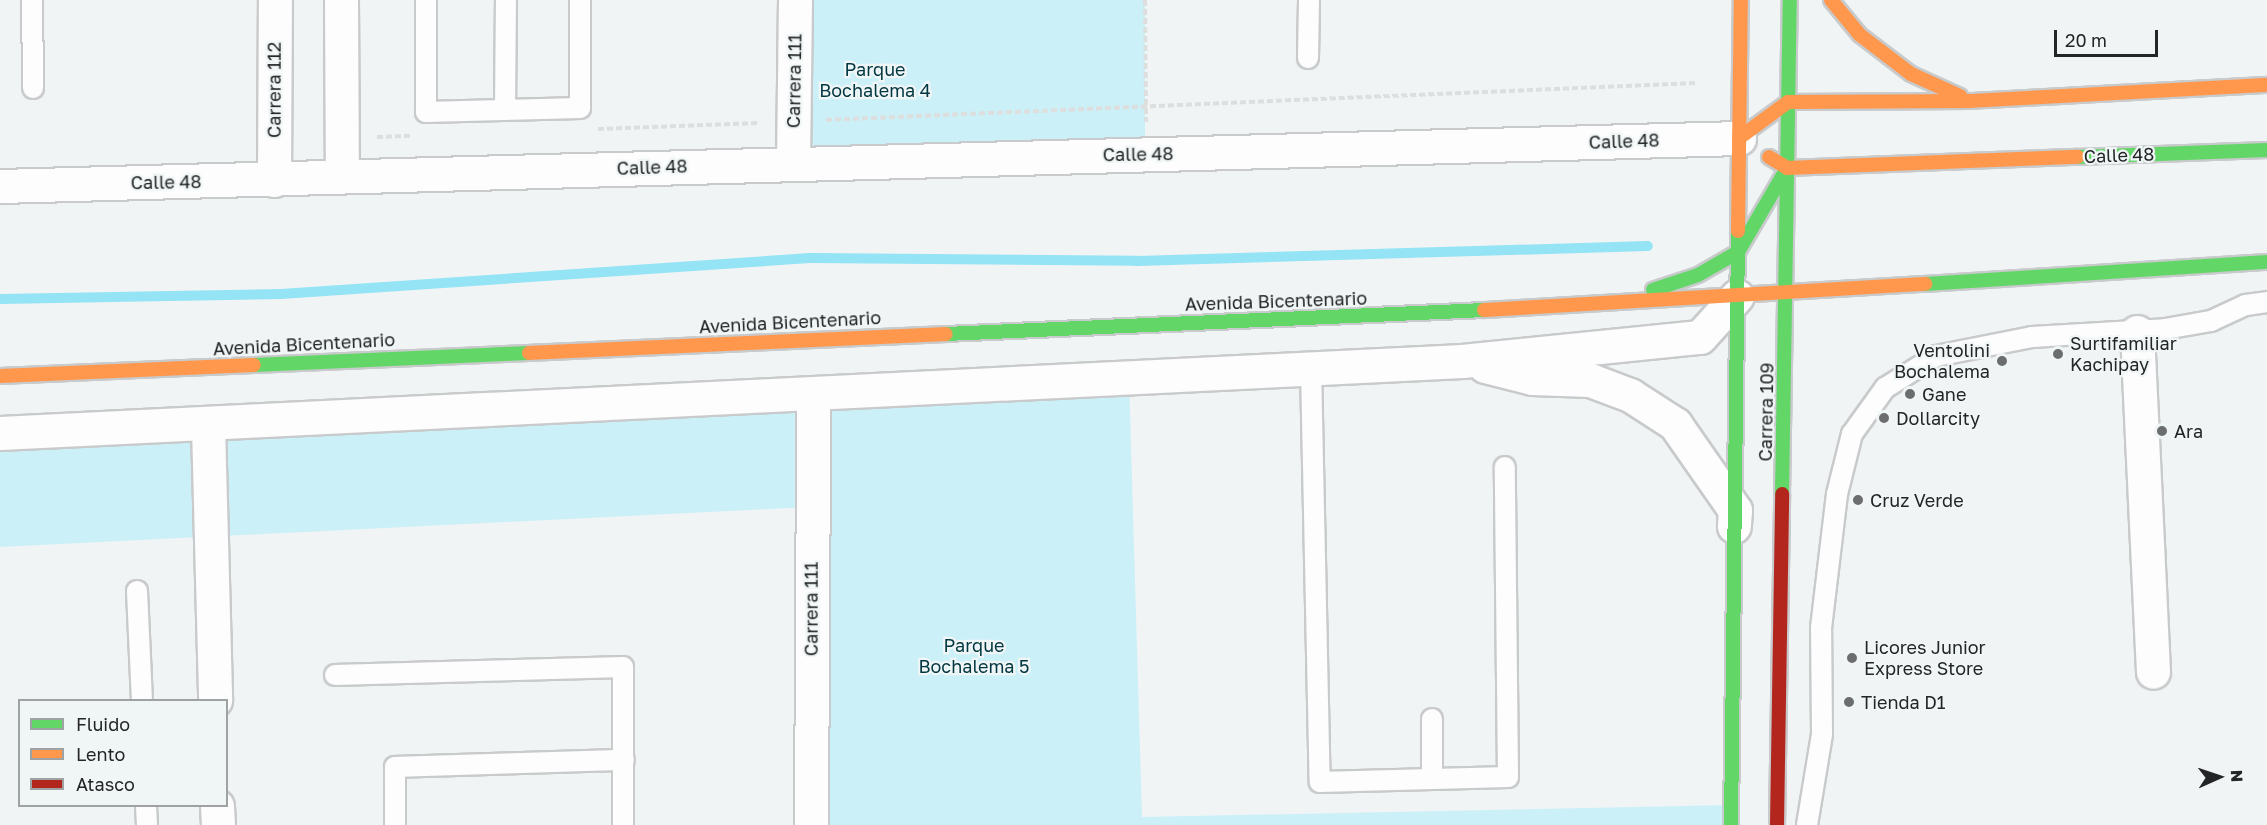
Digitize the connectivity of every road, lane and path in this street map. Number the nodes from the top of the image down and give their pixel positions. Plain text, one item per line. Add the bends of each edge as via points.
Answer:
1 (32, 0) edge
2 (275, 0) edge
3 (340, 0) edge
4 (426, 0) edge
5 (506, 0) edge
6 (580, 0) edge
7 (795, 0) edge
8 (1145, 0) edge
9 (1309, 0) edge
10 (1741, 0) edge
11 (1790, 0) edge
12 (1831, 0) edge
13 (1308, 58) dead end
14 (1696, 83) dead end
15 (2267, 85) edge
16 (33, 88) dead end
17 (1970, 101) junction
18 (1788, 102) junction
19 (1146, 106) junction
20 (505, 110) junction
21 (794, 122) junction
22 (1739, 138) junction
23 (2267, 150) edge
24 (793, 163) junction
25 (1787, 168) junction
26 (342, 176) junction
27 (274, 180) junction
28 (0, 186) edge
29 (1738, 252) junction
30 (2267, 262) edge
31 (1785, 293) junction
32 (1737, 296) junction
33 (2267, 302) edge
34 (1582, 306) junction
35 (2137, 332) junction
36 (1462, 361) junction
37 (1311, 368) junction
38 (0, 376) edge
39 (813, 394) junction
40 (208, 426) junction
41 (0, 433) edge
42 (1505, 466) dead end
43 (1734, 559) junction
44 (137, 591) dead end
45 (2152, 672) dead end
46 (335, 675) dead end
47 (142, 699) edge
48 (215, 699) edge
49 (1432, 719) dead end
50 (624, 760) junction
51 (1432, 779) junction
52 (146, 807) edge
53 (217, 807) edge
54 (147, 825) edge
55 (218, 825) edge
56 (395, 825) edge
57 (623, 825) edge
58 (811, 825) edge
59 (1731, 825) edge
60 (1777, 825) edge
61 (1807, 825) edge

1 - 16 lane
2 - 27 street, Carrera 112
3 - 26 street
4 - 20 lane via 426,112
5 - 20 lane
6 - 20 lane via 580,108
7 - 21 street, Carrera 111
8 - 19 path
9 - 13 lane
10 - 22 main road, Carrera 109
11 - 18 main road, Carrera 109
12 - 17 main road via 1860,35 1911,74
14 - 19 path
15 - 17 main road
17 - 18 main road
18 - 22 main road
18 - 25 main road, Carrera 109
19 - 21 path
21 - 24 street, Carrera 111
22 - 24 street, Calle 48
22 - 25 main road
22 - 29 main road, Carrera 109
23 - 25 main road, Calle 48
24 - 26 street, Calle 48
25 - 29 main road, Avenida Bicentenario
25 - 31 main road, Carrera 109
26 - 27 street, Calle 48
27 - 28 street, Calle 48
29 - 32 main road, Carrera 109
29 - 34 main road, Avenida Bicentenario via 1698,275
30 - 31 main road
31 - 32 main road
31 - 60 main road, Carrera 109
32 - 34 main road, Avenida Bicentenario
32 - 36 street via 1700,337
32 - 43 main road, Carrera 109
33 - 35 lane via 2246,305 2211,321
34 - 38 main road, Avenida Bicentenario
35 - 45 street
35 - 61 lane via 2032,337 1936,356 1885,388 1852,434 1837,494 1821,628 1822,734
36 - 37 street
36 - 43 street via 1532,378 1590,381 1630,395 1675,424 1735,510
37 - 39 street
37 - 51 lane via 1320,782
39 - 40 street
39 - 58 street, Carrera 111
40 - 41 street
40 - 48 street
42 - 51 lane via 1508,777
43 - 59 main road, Carrera 109
44 - 47 lane
46 - 50 lane via 623,667
49 - 51 lane
50 - 56 lane via 395,767
50 - 57 lane
52 - 54 lane
53 - 55 street

